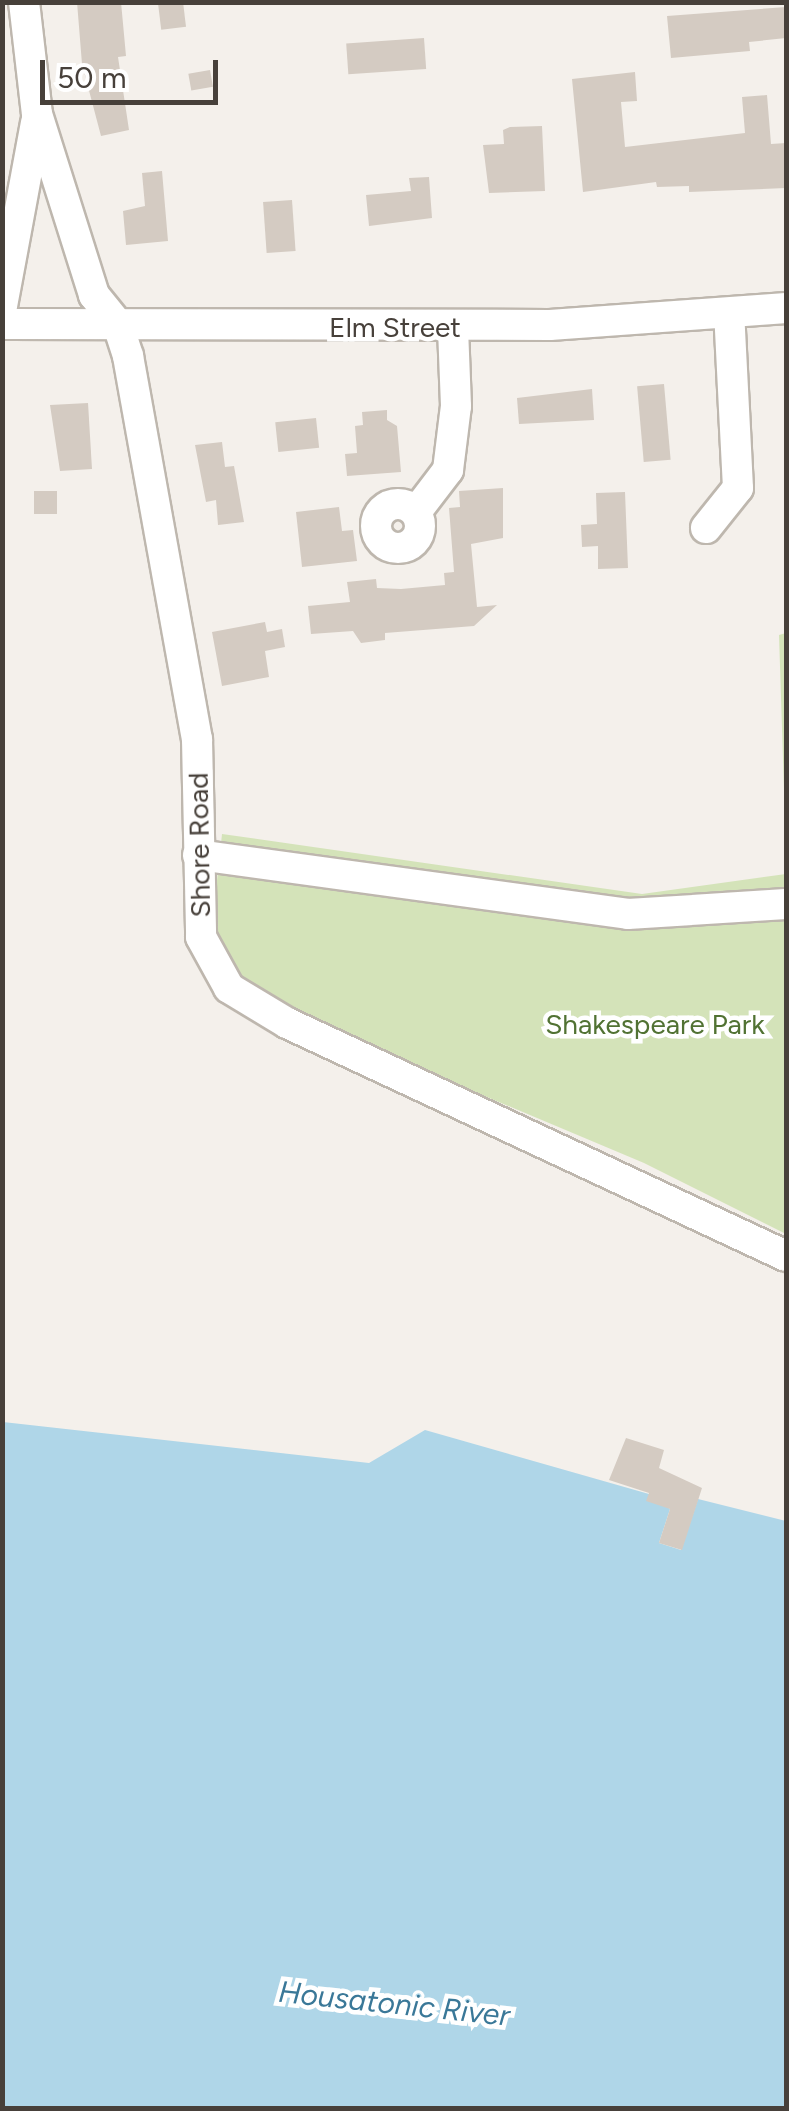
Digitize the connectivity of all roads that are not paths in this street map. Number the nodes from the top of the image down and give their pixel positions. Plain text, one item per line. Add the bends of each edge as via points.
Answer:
1 (24, 2) edge
2 (37, 114) junction
3 (2, 306) edge
4 (786, 308) edge
5 (728, 312) junction
6 (2, 324) edge
7 (118, 325) junction
8 (453, 328) junction
9 (416, 512) dead end
10 (706, 528) dead end
11 (198, 855) junction
12 (786, 904) edge
13 (786, 1256) edge

1 - 2 street
2 - 3 street
2 - 7 street via 94,295
4 - 5 street, Elm Street
5 - 8 street, Elm Street
5 - 10 street via 738,488
6 - 7 street, Elm Street
7 - 8 street, Elm Street
7 - 11 street, Shore Road via 197,739
8 - 9 street via 456,406 448,470
11 - 12 street via 628,914
11 - 13 street, Shore Road via 201,937 230,988 287,1023

